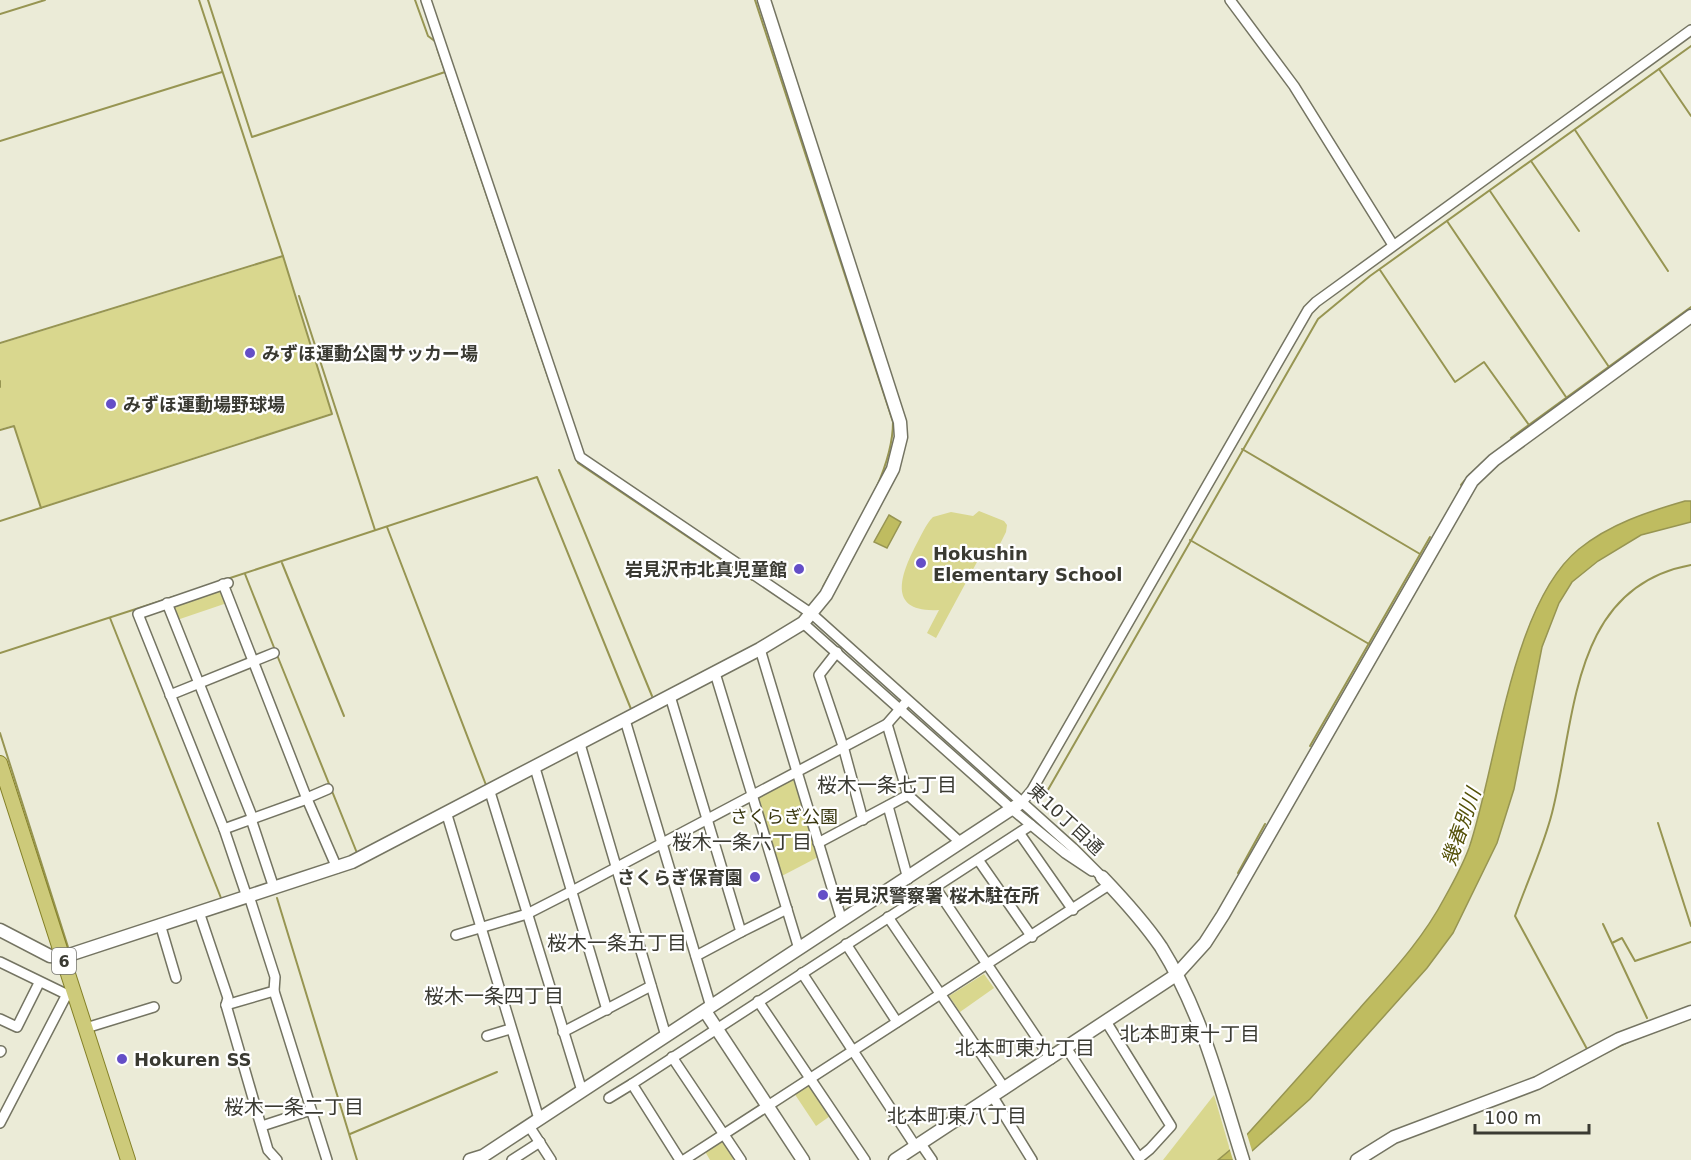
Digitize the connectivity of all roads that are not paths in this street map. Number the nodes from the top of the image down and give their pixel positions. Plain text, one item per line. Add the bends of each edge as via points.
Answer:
1 (426, 0) edge
2 (764, 0) edge
3 (1230, 0) edge
4 (1691, 30) edge
5 (1393, 246) junction
6 (1691, 316) edge
7 (167, 603) junction
8 (812, 614) junction
9 (803, 623) junction
10 (760, 649) junction
11 (837, 652) junction
12 (274, 653) dead end
13 (254, 662) junction
14 (715, 672) junction
15 (198, 683) junction
16 (170, 695) junction
17 (670, 696) junction
18 (904, 704) junction
19 (625, 720) junction
20 (887, 724) junction
21 (580, 744) junction
22 (843, 746) junction
23 (0, 763) edge
24 (535, 768) junction
25 (796, 770) junction
26 (328, 789) dead end
27 (490, 792) junction
28 (752, 794) junction
29 (908, 795) junction
30 (307, 798) junction
31 (888, 806) junction
32 (1017, 806) junction
33 (447, 815) junction
34 (252, 819) junction
35 (707, 819) junction
36 (863, 820) junction
37 (1031, 825) junction
38 (224, 829) junction
39 (1020, 834) junction
40 (663, 842) junction
41 (818, 843) junction
42 (961, 843) junction
43 (979, 861) junction
44 (617, 866) junction
45 (337, 868) junction
46 (908, 879) junction
47 (1106, 881) junction
48 (935, 887) junction
49 (274, 888) junction
50 (572, 891) junction
51 (248, 896) junction
52 (787, 909) junction
53 (1073, 910) junction
54 (198, 912) junction
55 (527, 914) junction
56 (888, 917) junction
57 (842, 921) junction
58 (160, 924) junction
59 (480, 928) junction
60 (0, 930) edge
61 (741, 932) junction
62 (456, 935) dead end
63 (1032, 937) junction
64 (846, 944) junction
65 (799, 950) junction
66 (696, 956) junction
67 (63, 957) junction
68 (0, 962) edge
69 (987, 965) junction
70 (802, 973) junction
71 (1176, 975) junction
72 (176, 978) dead end
73 (39, 983) junction
74 (651, 986) junction
75 (274, 991) junction
76 (940, 995) junction
77 (71, 996) junction
78 (758, 1001) junction
79 (226, 1005) junction
80 (154, 1007) dead end
81 (708, 1009) junction
82 (607, 1010) junction
83 (1691, 1012) edge
84 (0, 1018) edge
85 (897, 1022) junction
86 (1107, 1023) junction
87 (86, 1028) junction
88 (716, 1028) junction
89 (510, 1029) junction
90 (563, 1032) junction
91 (487, 1036) dead end
92 (666, 1036) junction
93 (1067, 1049) junction
94 (853, 1051) junction
95 (672, 1057) junction
96 (1051, 1059) junction
97 (810, 1078) junction
98 (632, 1084) junction
99 (1005, 1089) junction
100 (582, 1091) junction
101 (993, 1097) junction
102 (609, 1098) dead end
103 (766, 1106) junction
104 (311, 1110) junction
105 (534, 1122) junction
106 (0, 1123) edge
107 (262, 1126) junction
108 (724, 1134) junction
109 (540, 1143) junction
110 (918, 1145) junction
111 (493, 1156) edge
112 (128, 1160) edge
113 (277, 1160) edge
114 (327, 1160) edge
115 (470, 1160) edge
116 (512, 1160) edge
117 (551, 1160) edge
118 (682, 1160) edge
119 (741, 1160) edge
120 (803, 1160) edge
121 (865, 1160) edge
122 (895, 1160) edge
123 (932, 1160) edge
124 (1032, 1160) edge
125 (1244, 1160) edge
126 (1357, 1160) edge

1 - 8 street, 東10丁目通 via 580,457
2 - 8 street via 900,422 901,437 893,469
3 - 5 street via 1294,86
4 - 5 street
5 - 32 street via 1308,310 1032,790
6 - 71 street via 1494,460 1472,481 1223,915 1205,943
7 - 13 street via 226,584
7 - 15 street
7 - 16 street via 138,614
8 - 9 street
8 - 18 street, 東10丁目通
9 - 10 street
9 - 11 street
10 - 14 street
10 - 25 street
11 - 18 street
11 - 22 street via 819,675
12 - 13 street
13 - 15 street
13 - 30 street
14 - 17 street
14 - 28 street
15 - 16 street
15 - 34 street
16 - 38 street
17 - 19 street
17 - 35 street
18 - 20 street
18 - 32 street, 東10丁目通
19 - 21 street
19 - 40 street
20 - 22 street
20 - 29 street
21 - 24 street
21 - 44 street
22 - 25 street
22 - 36 street
23 - 67 main road, 6
24 - 27 street
24 - 50 street
25 - 28 street
25 - 41 street
26 - 30 street
27 - 33 street
27 - 55 street
28 - 35 street
28 - 52 street
29 - 31 street
29 - 42 street
30 - 34 street
30 - 45 street
31 - 36 street
31 - 46 street
32 - 37 street
32 - 42 street
32 - 47 street, 東10丁目通
33 - 45 street
33 - 59 street
34 - 38 street
34 - 49 street
35 - 40 street
35 - 61 street
36 - 41 street
37 - 39 street
37 - 47 street
38 - 51 street
39 - 43 street
39 - 53 street
40 - 44 street
40 - 66 street
41 - 57 street
42 - 46 street
43 - 48 street
43 - 63 street
44 - 50 street
44 - 74 street
45 - 49 street
46 - 57 street
47 - 53 street
47 - 71 street, 東10丁目通 via 1152,935
48 - 56 street
48 - 69 street
49 - 51 street
50 - 55 street
50 - 82 street
51 - 54 street
51 - 75 street via 274,977
52 - 61 street
52 - 65 street
53 - 63 street
54 - 58 street
54 - 79 street via 228,998
55 - 59 street
55 - 90 street
56 - 64 street
56 - 76 street
57 - 65 street
58 - 67 street
58 - 72 street
59 - 62 street
59 - 89 street
60 - 67 street via 50,956
61 - 66 street
63 - 69 street
64 - 70 street
64 - 85 street
65 - 81 street
66 - 81 street
67 - 77 main road, 6
68 - 73 street
69 - 76 street
69 - 96 street
70 - 78 street
70 - 94 street
71 - 86 street
71 - 125 street, 東10丁目通 via 1200,1023
73 - 77 street
73 - 84 street via 17,1027
74 - 82 street
74 - 92 street
75 - 79 street
75 - 104 street
76 - 85 street
76 - 99 street
77 - 87 main road, 6
77 - 106 street
78 - 88 street
78 - 97 street
79 - 107 street
80 - 87 street
81 - 88 street
81 - 92 street
82 - 90 street
83 - 126 street via 1619,1039 1529,1086 1394,1137
85 - 94 street
86 - 93 street
86 - 93 street via 1171,1126 1139,1158
87 - 112 main road, 6
88 - 95 street
88 - 103 street
89 - 91 street
89 - 105 street
90 - 100 street
92 - 100 street
93 - 96 street
94 - 97 street
94 - 110 street
95 - 98 street
95 - 108 street
96 - 99 street
97 - 103 street
97 - 121 street
98 - 102 street
98 - 118 street
99 - 101 street
100 - 105 street
101 - 110 street
101 - 124 street
103 - 108 street
103 - 120 street
104 - 107 street
104 - 114 street
105 - 109 street
105 - 111 street
107 - 113 street via 268,1150
108 - 118 street
108 - 119 street
109 - 116 street
109 - 117 street
110 - 122 street
110 - 123 street
111 - 115 street

